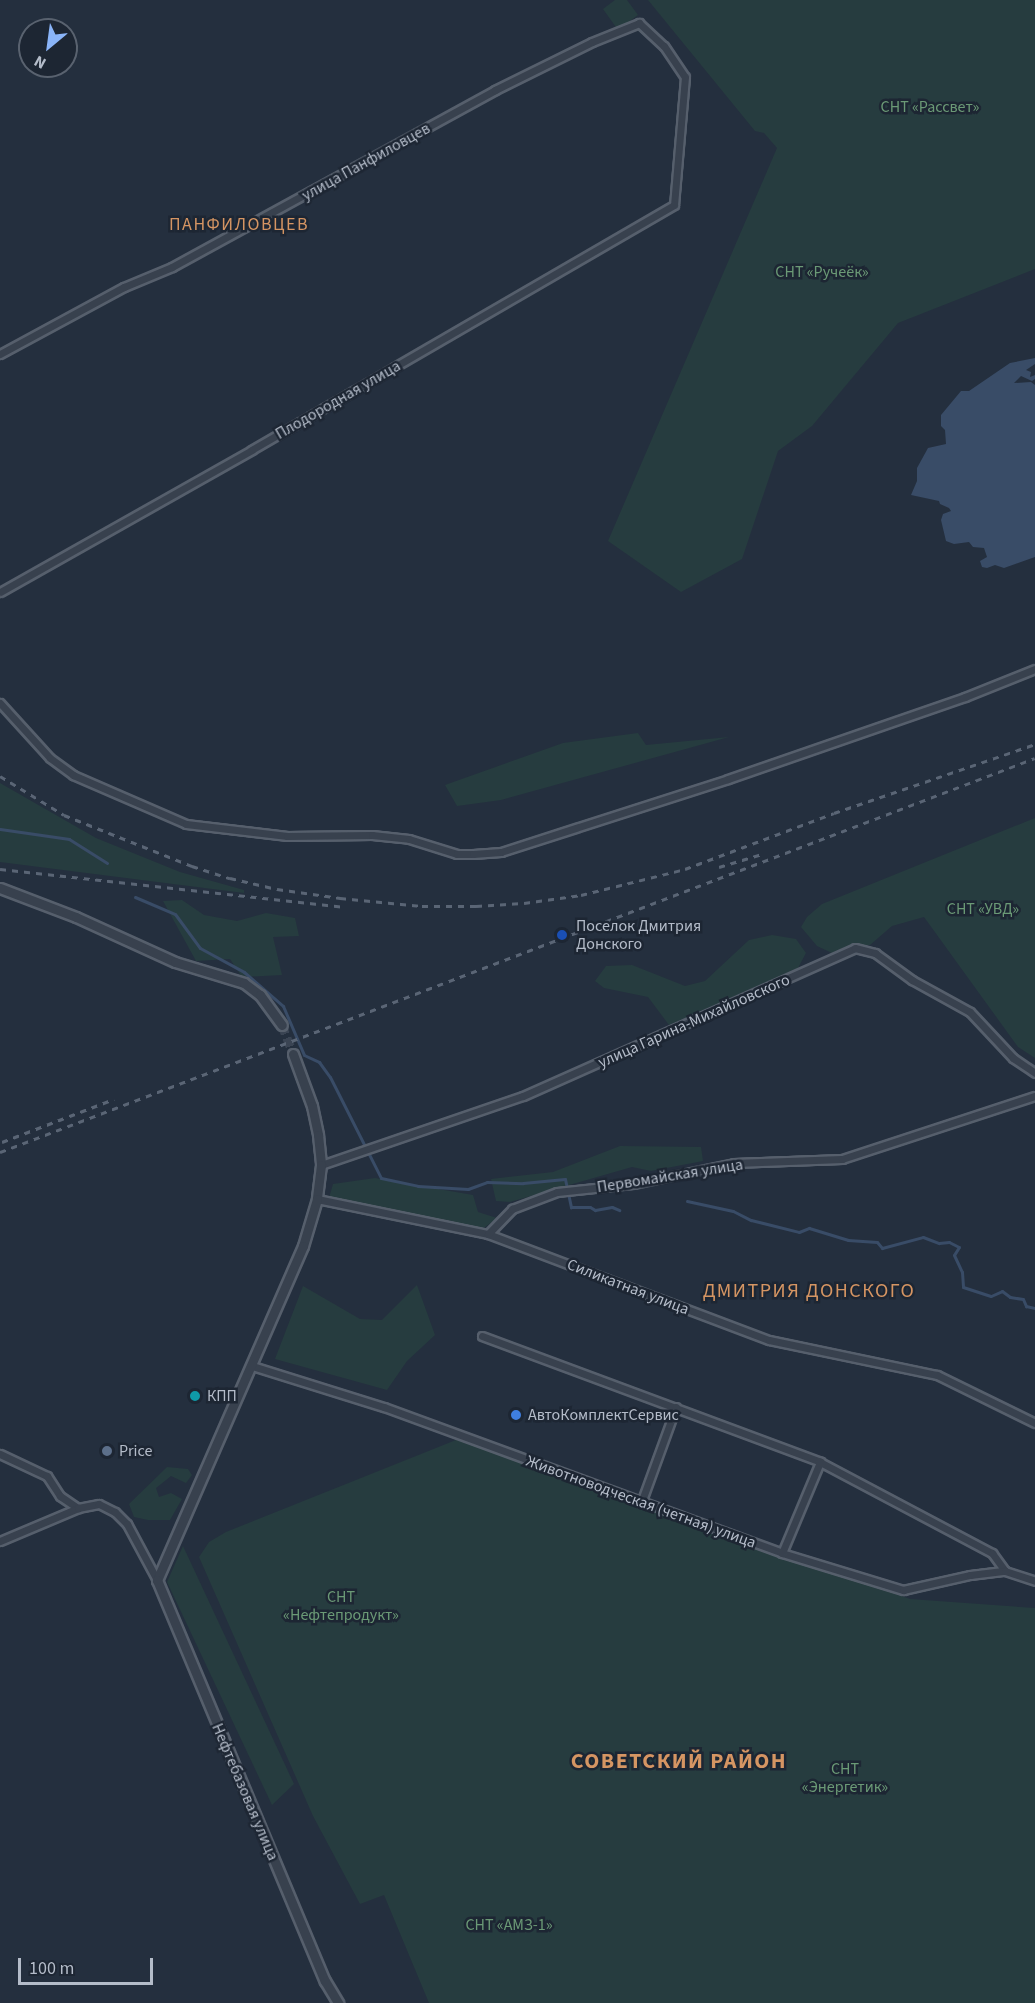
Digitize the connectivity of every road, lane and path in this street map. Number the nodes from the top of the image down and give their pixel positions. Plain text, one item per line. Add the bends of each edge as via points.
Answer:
1 (639, 23) joint
2 (0, 354) edge
3 (0, 592) edge
4 (1035, 669) edge
5 (0, 703) edge
6 (0, 888) edge
7 (282, 1025) tunnel mouth
8 (293, 1054) tunnel mouth
9 (1035, 1073) edge
10 (1035, 1096) edge
11 (321, 1165) junction
12 (317, 1199) junction
13 (488, 1234) junction
14 (482, 1336) dead end
15 (252, 1366) junction
16 (676, 1407) junction
17 (1035, 1423) edge
18 (0, 1454) edge
19 (820, 1461) junction
20 (641, 1503) junction
21 (78, 1508) junction
22 (0, 1541) edge
23 (782, 1553) junction
24 (1005, 1571) junction
25 (157, 1580) junction
26 (1035, 1581) edge
27 (338, 2003) edge

1 - 2 street, улица Панфиловцев via 495,90 172,267 124,286
1 - 3 street, Плодородная улица via 664,46 685,76 674,205
4 - 5 street via 728,779 501,852 473,854 457,854 410,839 372,835 287,836 186,824 73,775 50,758
6 - 7 street via 166,958 244,983 260,995
8 - 11 street via 312,1106
9 - 11 street, улица Гарина-Михайловского via 1013,1058 970,1011 912,980 875,953 855,948 523,1096
10 - 13 street, Первомайская улица via 842,1159 734,1163 633,1184 557,1192 512,1209
11 - 12 street
12 - 13 street, Силикатная улица
12 - 15 street via 303,1246
13 - 17 street, Силикатная улица via 769,1340 937,1375
14 - 16 street
15 - 20 street, Животноводческая (четная) улица via 384,1407
15 - 25 street
16 - 19 street
16 - 20 street
18 - 21 street via 47,1476 60,1496
19 - 23 street
19 - 24 street via 992,1552
20 - 23 street, Животноводческая (четная) улица
21 - 22 street
21 - 25 street via 99,1504 119,1515 135,1535
23 - 24 street, Животноводческая (четная) улица via 903,1590
24 - 26 street, Животноводческая (четная) улица
25 - 27 street, Нефтебазовая улица via 325,1981

